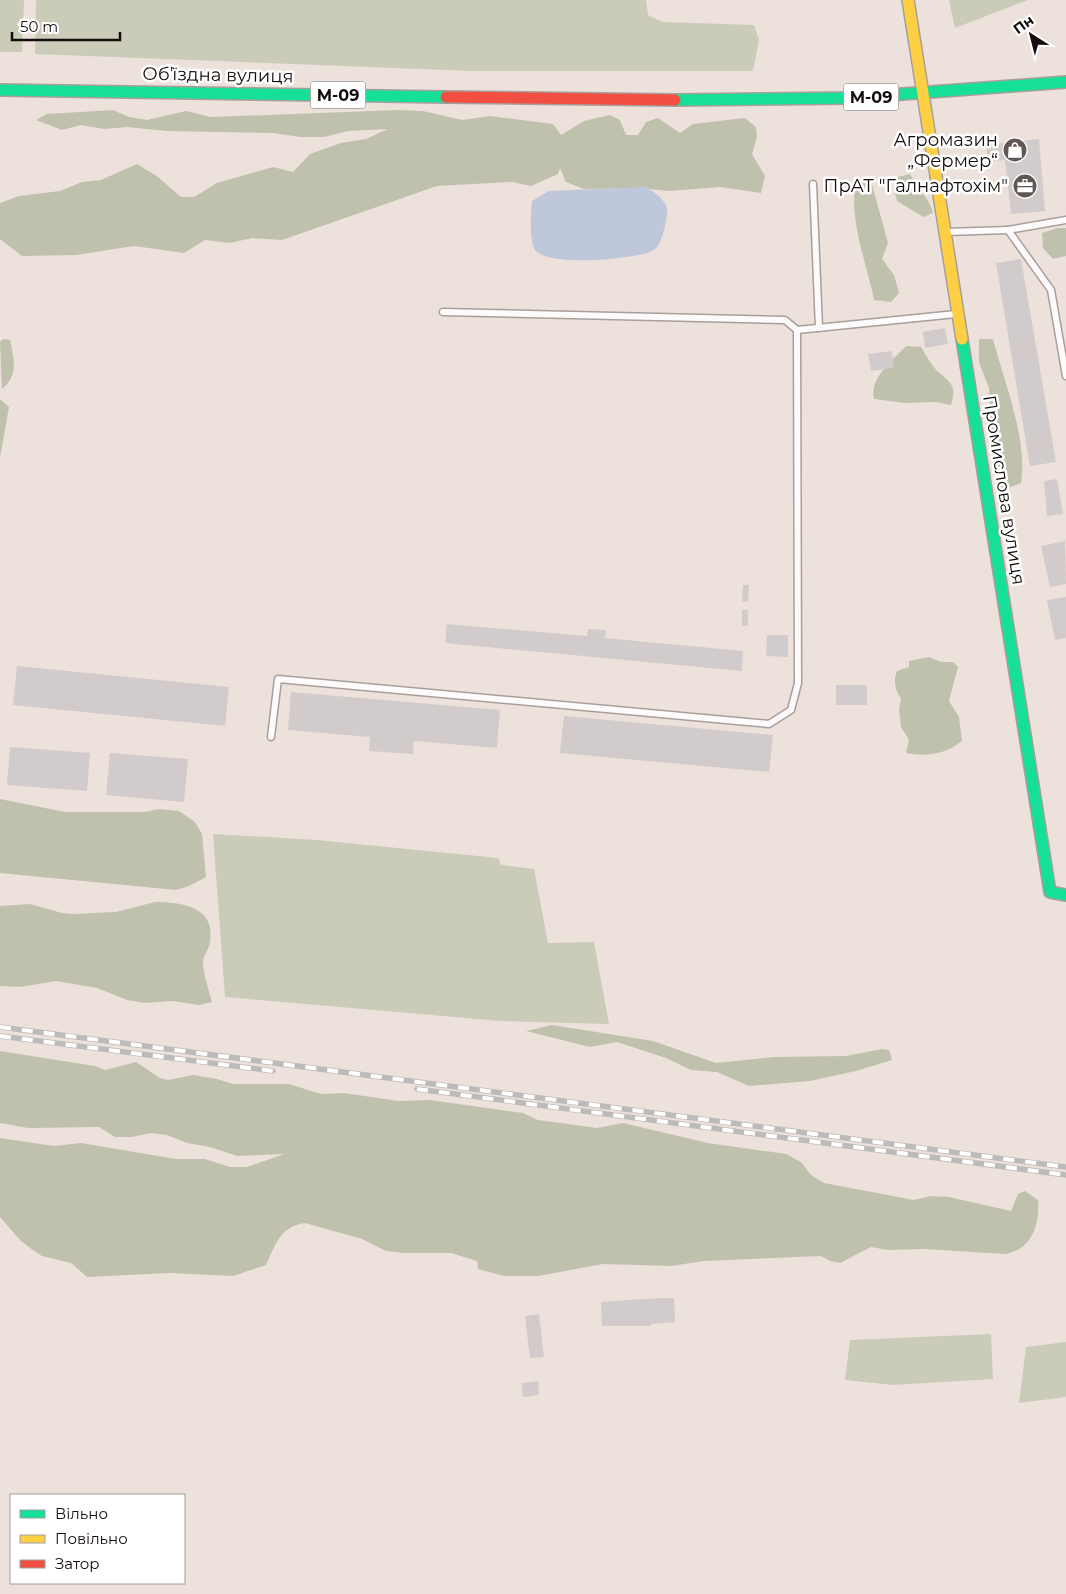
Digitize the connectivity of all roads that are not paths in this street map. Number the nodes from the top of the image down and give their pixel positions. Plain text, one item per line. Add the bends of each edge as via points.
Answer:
1 (908, 0) edge
2 (1066, 82) edge
3 (0, 90) edge
4 (925, 94) junction
5 (813, 184) dead end
6 (1066, 220) edge
7 (1008, 230) junction
8 (946, 232) junction
9 (443, 312) dead end
10 (959, 314) junction
11 (819, 328) junction
12 (797, 330) junction
13 (1066, 376) edge
14 (271, 737) dead end
15 (1066, 895) edge

1 - 4 main road, Промислова вулиця
2 - 4 main road, М-09
3 - 4 main road, Обʼїздна вулиця / М-09 via 676,100
4 - 8 main road, Промислова вулиця
5 - 11 lane
6 - 7 lane
7 - 8 lane
7 - 13 lane via 1051,290
8 - 10 main road, Промислова вулиця
9 - 12 lane via 785,320
10 - 11 lane
10 - 15 main road, Промислова вулиця via 1050,892
11 - 12 lane
12 - 14 lane via 798,683 791,710 770,724 278,679

